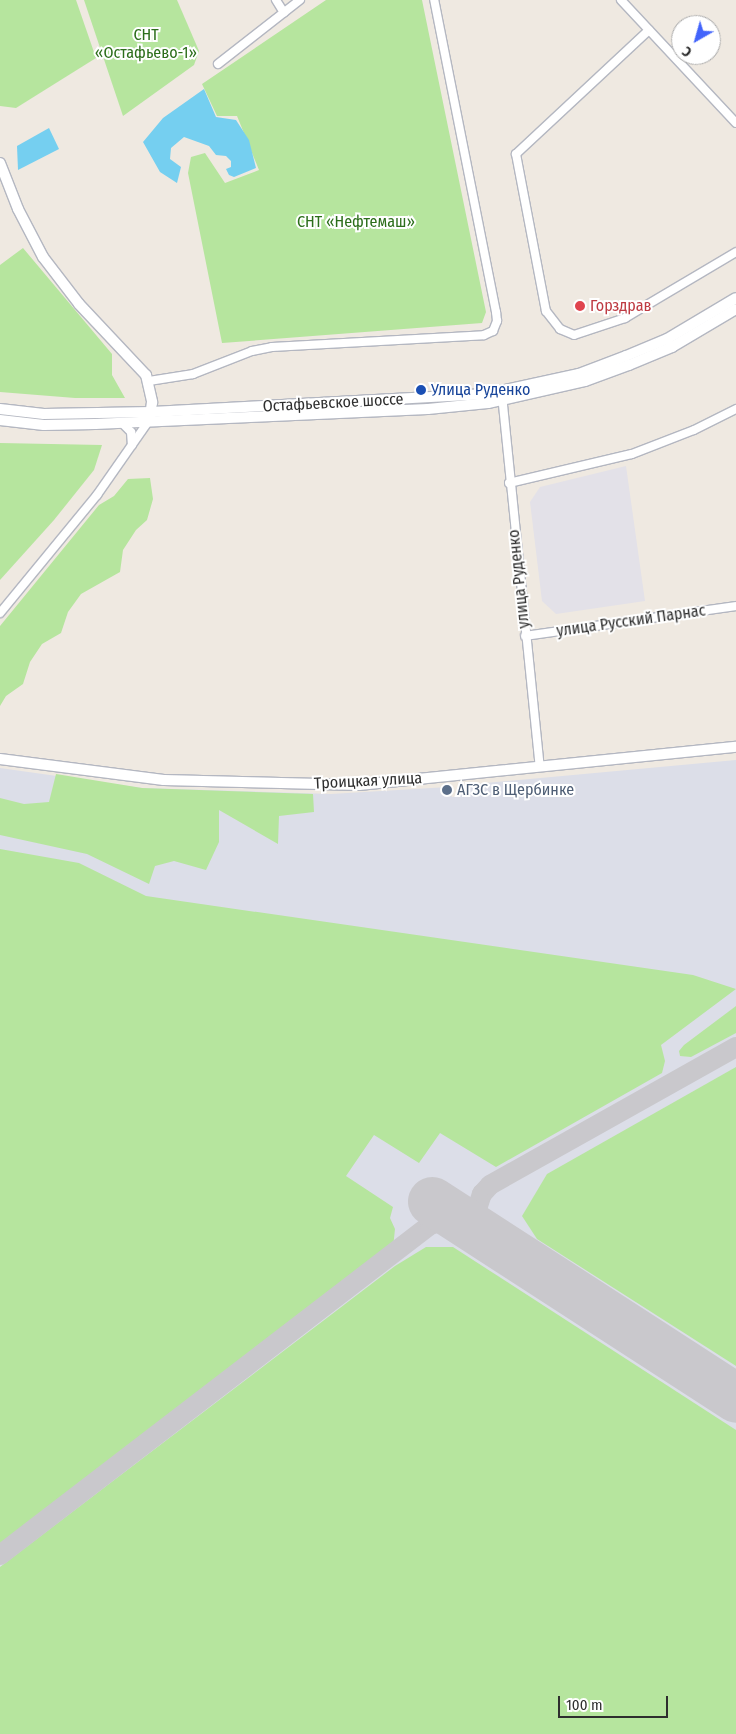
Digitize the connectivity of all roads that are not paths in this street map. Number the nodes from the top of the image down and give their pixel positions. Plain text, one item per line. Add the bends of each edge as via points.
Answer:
1 (276, 0) edge
2 (300, 0) edge
3 (434, 0) edge
4 (621, 0) edge
5 (284, 13) junction
6 (649, 30) junction
7 (218, 64) dead end
8 (736, 123) edge
9 (0, 162) edge
10 (736, 252) edge
11 (736, 298) edge
12 (736, 309) edge
13 (149, 381) junction
14 (502, 396) junction
15 (0, 409) edge
16 (736, 409) edge
17 (152, 412) junction
18 (0, 420) edge
19 (148, 422) junction
20 (122, 423) junction
21 (132, 448) junction
22 (509, 483) junction
23 (736, 606) edge
24 (0, 613) edge
25 (525, 636) junction
26 (736, 747) edge
27 (0, 759) edge
28 (540, 766) junction

1 - 5 street
2 - 5 street
3 - 13 street via 496,312 493,331 272,347 252,351 193,374
4 - 6 street
5 - 7 street
6 - 8 street
6 - 10 street via 516,154 546,311 560,329 574,335 625,318
9 - 13 main road via 18,209 43,257 74,298
11 - 14 main road, Остафьевское шоссе via 667,339 578,374
12 - 14 main road, Остафьевское шоссе via 672,347 629,365 585,381
13 - 17 main road
14 - 17 main road, Остафьевское шоссе
14 - 19 main road, Остафьевское шоссе via 428,409
14 - 22 street, улица Руденко
15 - 17 main road, Остафьевское шоссе via 44,414
16 - 22 street via 694,430 632,454 578,470
17 - 19 main road
18 - 20 main road, Остафьевское шоссе via 44,425
19 - 20 main road, Остафьевское шоссе
19 - 21 street
20 - 21 street via 132,436
21 - 24 street
22 - 25 street, улица Руденко
23 - 25 street, улица Русский Парнас
25 - 28 street, улица Руденко
26 - 28 main road, Троицкая улица
27 - 28 main road, Троицкая улица via 164,780 328,785 395,782

